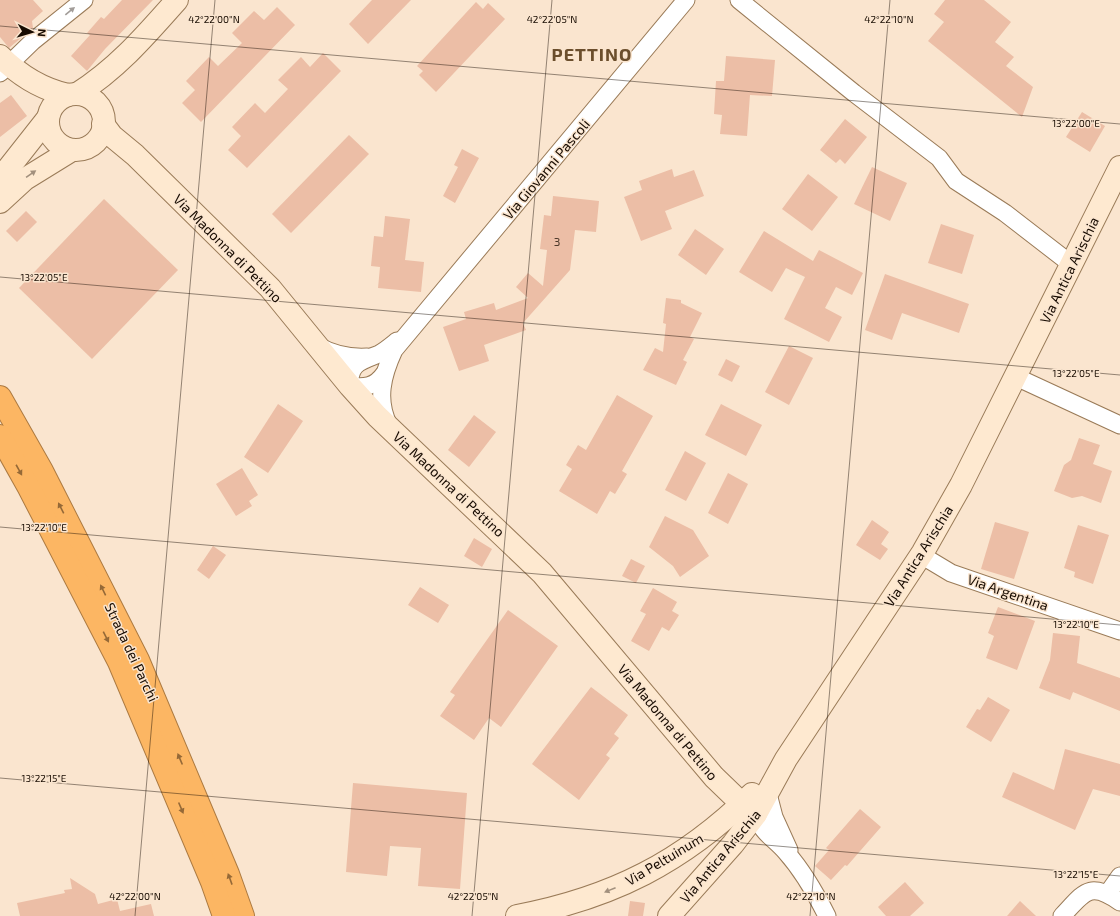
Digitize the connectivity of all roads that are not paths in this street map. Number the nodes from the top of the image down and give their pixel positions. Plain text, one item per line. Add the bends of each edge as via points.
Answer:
1 (84, 0) edge
2 (177, 0) edge
3 (686, 0) edge
4 (739, 0) edge
5 (128, 55) junction
6 (8, 67) edge
7 (72, 95) junction
8 (48, 116) junction
9 (103, 121) junction
10 (76, 150) junction
11 (21, 152) junction
12 (1120, 167) edge
13 (0, 168) edge
14 (150, 170) junction
15 (0, 196) edge
16 (1072, 264) junction
17 (403, 337) junction
18 (317, 345) junction
19 (367, 357) junction
20 (384, 374) junction
21 (1016, 378) junction
22 (350, 386) junction
23 (0, 397) edge
24 (1120, 425) edge
25 (389, 426) junction
26 (0, 436) edge
27 (921, 556) junction
28 (78, 560) junction
29 (1120, 630) edge
30 (786, 759) junction
31 (768, 794) junction
32 (749, 809) junction
33 (777, 836) junction
34 (693, 844) junction
35 (733, 844) junction
36 (716, 863) junction
37 (1120, 876) edge
38 (1114, 897) edge
39 (224, 916) edge
40 (243, 916) edge
41 (517, 916) edge
42 (669, 916) edge
43 (827, 916) edge
44 (1062, 916) edge

6 -> 1 street
2 - 5 street
3 - 17 street, Via Giovanni Pascoli
4 - 16 street via 854,93 940,158 956,181 1005,213
5 - 7 street via 108,73
5 - 9 street via 111,80
6 - 7 street via 41,86
6 - 8 street via 38,94
7 - 8 street via 56,102
7 - 9 street via 87,96 95,102
8 - 10 street via 48,127 53,138 64,147
8 - 11 street
9 - 10 street via 100,135 95,142
9 - 14 street via 112,136
10 - 14 street via 123,156
15 -> 10 street
11 - 13 street
11 - 15 street
12 - 16 street, Via Antica Arischia
14 - 18 street, Via Madonna di Pettino via 270,288
16 - 21 street, Via Antica Arischia
17 - 19 street, Via Giovanni Pascoli via 379,354
17 - 20 street, Via Giovanni Pascoli via 394,350
18 - 19 street, Via Giovanni Pascoli via 344,356
18 - 22 street, Via Madonna di Pettino
19 - 22 street, Via Giovanni Pascoli via 355,366
20 - 22 street, Via Giovanni Pascoli via 372,386
20 - 25 street, Via Giovanni Pascoli via 382,408
21 - 24 street
21 - 27 street, Via Antica Arischia
22 - 25 street, Via Madonna di Pettino
28 -> 23 highway, Strada dei Parchi via 42,471
25 - 32 street, Via Madonna di Pettino via 542,573 676,734 714,777
26 -> 28 highway, Strada dei Parchi
27 - 29 street, Via Argentina via 951,572
27 - 30 street, Via Antica Arischia
28 -> 39 highway, Strada dei Parchi
40 -> 28 highway, Strada dei Parchi via 228,874 138,660
30 - 31 street, Via Antica Arischia
30 - 32 street, Via Peltuinum
31 - 32 street, Via Antica Arischia
31 - 33 street
32 - 33 street via 762,828
32 - 34 street, Via Peltuinum
32 - 35 street, Via Antica Arischia
33 - 35 street via 748,838
33 - 43 street
34 - 36 street via 702,841 715,844 718,852
34 -> 41 street, Via Peltuinum via 656,868 611,890 578,902
35 - 36 street, Via Antica Arischia
36 - 42 street, Via Antica Arischia
37 - 38 street
38 - 44 street via 1092,890 1086,892

